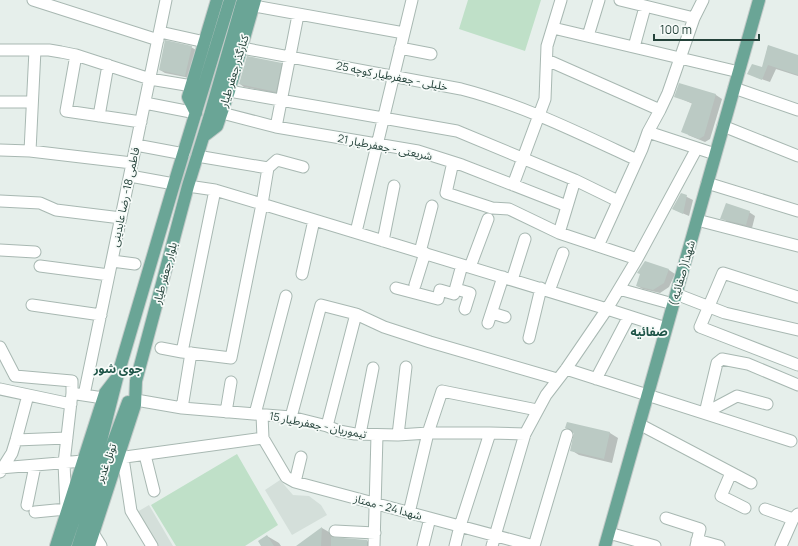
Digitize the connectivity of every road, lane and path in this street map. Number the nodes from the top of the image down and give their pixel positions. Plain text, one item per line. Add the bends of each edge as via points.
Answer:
1 (33, 0) edge
2 (166, 0) edge
3 (215, 0) edge
4 (230, 0) edge
5 (412, 0) edge
6 (561, 0) edge
7 (599, 0) edge
8 (620, 0) edge
9 (702, 0) edge
10 (759, 0) edge
11 (251, 2) edge
12 (645, 7) junction
13 (298, 15) junction
14 (694, 18) junction
15 (553, 28) junction
16 (404, 33) junction
17 (159, 36) junction
18 (588, 36) junction
19 (205, 42) junction
20 (634, 47) junction
21 (242, 48) junction
22 (400, 48) junction
23 (0, 50) edge
24 (35, 50) junction
25 (431, 54) dead end
26 (76, 55) junction
27 (289, 56) junction
28 (680, 58) junction
29 (547, 60) junction
30 (108, 65) junction
31 (738, 72) junction
32 (394, 76) junction
33 (150, 79) junction
34 (192, 86) junction
35 (734, 88) junction
36 (229, 91) junction
37 (281, 101) junction
38 (0, 102) edge
39 (32, 102) junction
40 (145, 103) junction
41 (660, 110) junction
42 (798, 110) edge
43 (196, 112) junction
44 (222, 113) junction
45 (539, 114) junction
46 (99, 116) junction
47 (384, 118) junction
48 (141, 122) junction
49 (723, 126) junction
50 (276, 127) junction
51 (648, 132) junction
52 (204, 136) junction
53 (377, 144) junction
54 (136, 145) junction
55 (697, 148) junction
56 (0, 150) edge
57 (30, 150) junction
58 (184, 154) junction
59 (716, 154) junction
60 (198, 156) junction
61 (798, 156) edge
62 (523, 158) junction
63 (637, 160) junction
64 (453, 162) junction
65 (132, 163) junction
66 (303, 167) dead end
67 (268, 168) junction
68 (130, 176) junction
69 (575, 180) junction
70 (707, 183) junction
71 (174, 184) junction
72 (513, 185) junction
73 (188, 186) junction
74 (394, 186) dead end
75 (215, 190) junction
76 (618, 201) junction
77 (0, 202) edge
78 (262, 204) junction
79 (432, 206) dead end
80 (567, 206) junction
81 (798, 211) edge
82 (121, 218) junction
83 (488, 218) dead end
84 (314, 220) junction
85 (697, 220) junction
86 (356, 232) junction
87 (559, 233) junction
88 (525, 239) dead end
89 (383, 241) junction
90 (598, 246) junction
91 (798, 246) edge
92 (0, 250) edge
93 (35, 252) dead end
94 (423, 253) junction
95 (562, 253) dead end
96 (637, 259) junction
97 (112, 261) junction
98 (135, 264) dead end
99 (40, 266) dead end
100 (466, 266) junction
101 (302, 274) dead end
102 (109, 275) junction
103 (507, 278) junction
104 (415, 285) dead end
105 (396, 288) dead end
106 (456, 289) junction
107 (619, 289) junction
108 (545, 290) junction
109 (286, 296) dead end
110 (798, 297) edge
111 (675, 299) junction
112 (32, 305) dead end
113 (710, 307) junction
114 (607, 308) junction
115 (465, 309) dead end
116 (356, 314) junction
117 (101, 315) junction
118 (629, 316) junction
119 (505, 317) dead end
120 (666, 328) junction
121 (798, 330) edge
122 (529, 338) dead end
123 (0, 347) edge
124 (161, 348) dead end
125 (186, 352) junction
126 (798, 365) edge
127 (406, 367) dead end
128 (373, 368) dead end
129 (566, 369) junction
130 (118, 378) junction
131 (557, 378) junction
132 (596, 379) junction
133 (136, 381) junction
134 (231, 382) dead end
135 (798, 385) edge
136 (0, 389) edge
137 (28, 395) junction
138 (84, 395) junction
139 (648, 395) junction
140 (72, 398) junction
141 (103, 398) junction
142 (136, 400) junction
143 (767, 404) dead end
144 (182, 408) junction
145 (537, 410) junction
146 (226, 412) junction
147 (705, 413) junction
148 (259, 414) junction
149 (291, 418) junction
150 (640, 424) junction
151 (327, 426) junction
152 (490, 432) junction
153 (428, 433) junction
154 (360, 434) junction
155 (525, 434) junction
156 (398, 435) junction
157 (567, 435) dead end
158 (377, 436) junction
159 (102, 437) joint
160 (67, 438) junction
161 (263, 438) junction
162 (16, 440) junction
163 (791, 441) dead end
164 (145, 455) junction
165 (301, 457) dead end
166 (120, 458) junction
167 (83, 461) junction
168 (64, 463) junction
169 (35, 466) junction
170 (1, 470) edge
171 (731, 472) junction
172 (295, 482) junction
173 (751, 483) dead end
174 (154, 491) dead end
175 (375, 504) junction
176 (745, 508) dead end
177 (765, 509) dead end
178 (409, 513) junction
179 (796, 517) edge
180 (430, 518) junction
181 (666, 518) dead end
182 (460, 526) junction
183 (335, 531) dead end
184 (93, 533) junction
185 (375, 533) junction
186 (609, 533) junction
187 (493, 541) edge
188 (697, 543) edge
189 (56, 546) edge
190 (66, 546) edge
191 (78, 546) edge
192 (89, 546) edge
193 (101, 546) edge
194 (152, 546) edge
195 (374, 546) edge
196 (424, 546) edge
197 (455, 546) edge
198 (534, 546) edge
199 (605, 546) edge
200 (656, 546) edge
201 (719, 546) edge
202 (781, 546) edge

1 - 17 street
2 - 17 street, فاطمی 18- رضا عابدینی
3 - 19 main road
4 - 43 main road, بلوار جعفر طیار
5 - 16 street
6 - 15 street
7 - 18 street
8 - 12 street
9 - 14 street
10 - 31 main road, شهدا( صفائیه )
11 - 13 street
11 - 21 main road, کنارگذر جعفر طیار
11 - 52 main road, بلوار جعفر طیار
12 - 14 street
12 - 20 street
13 - 16 street
13 - 27 street
14 - 28 street
15 - 18 street
15 - 29 street via 547,46
16 - 22 street
17 - 19 street
17 - 33 street, فاطمی 18- رضا عابدینی
18 - 20 street
19 - 34 main road
20 - 28 street
21 - 27 street, خلیلی - جعفرطیار کوچه 25
21 - 36 main road, کنارگذر جعفر طیار
22 - 25 street
22 - 32 street
23 - 24 street
24 - 26 street
24 - 39 street
26 - 30 street
26 - 46 street via 66,111
27 - 32 street, خلیلی - جعفرطیار کوچه 25
27 - 37 street
28 - 31 street
28 - 41 street
29 - 41 street
29 - 45 street via 545,99
30 - 33 street
30 - 46 street
31 - 35 main road, شهدا( صفائیه )
32 - 45 street, خلیلی - جعفرطیار کوچه 25 via 488,96
32 - 47 street
33 - 34 street
33 - 40 street, فاطمی 18- رضا عابدینی
34 - 43 main road via 188,97
35 - 42 street
35 - 49 main road, شهدا( صفائیه )
36 - 37 street
36 - 44 main road, کنارگذر جعفر طیار
37 - 47 street
37 - 50 street
38 - 39 street
39 - 57 street
40 - 43 street
40 - 48 street, فاطمی 18- رضا عابدینی
41 - 51 street
43 - 58 main road, بلوار جعفر طیار
44 - 50 street, شریعتی - جعفرطیار 21
44 - 52 main road, کنارگذر جعفر طیار via 217,126
45 - 62 street
45 - 63 street, خلیلی - جعفرطیار کوچه 25
46 - 48 street
47 - 53 street
47 - 62 street via 457,131
48 - 54 street, فاطمی 18- رضا عابدینی
49 - 59 main road, شهدا( صفائیه )
49 - 61 street
50 - 53 street, شریعتی - جعفرطیار 21
51 - 55 street
51 - 63 street
52 - 60 main road, بلوار جعفر طیار
53 - 64 street, شریعتی - جعفرطیار 21 via 418,151
53 - 86 street
54 - 58 street
54 - 65 street, فاطمی 18- رضا عابدینی
55 - 59 street
55 - 96 street
56 - 57 street
57 - 65 street
58 - 71 main road, بلوار جعفر طیار
59 - 70 main road, شهدا( صفائیه )
60 - 67 street
60 - 73 main road, بلوار جعفر طیار
62 - 69 street
62 - 72 street
63 - 76 street
64 - 72 street, شریعتی - جعفرطیار 21
64 - 87 street via 446,193 492,208 509,209
65 - 68 street, فاطمی 18- رضا عابدینی
66 - 67 street via 277,160
67 - 78 street
68 - 71 street
68 - 82 street, فاطمی 18- رضا عابدینی
69 - 76 street
69 - 80 street
70 - 81 street
70 - 85 main road, شهدا( صفائیه )
71 - 73 main road
71 - 130 main road, بلوار جعفر طیار
72 - 80 street, شریعتی - جعفرطیار 21
73 - 75 street
73 - 133 main road, بلوار جعفر طیار
74 - 89 street
75 - 78 street
75 - 125 street
76 - 90 street
77 - 82 street via 40,203 56,210
78 - 84 street
78 - 125 street via 231,358
79 - 94 street
80 - 87 street
82 - 97 street, فاطمی 18- رضا عابدینی
83 - 100 street
84 - 86 street
84 - 101 street
85 - 91 street
85 - 111 main road, شهدا( صفائیه )
86 - 89 street
87 - 90 street
88 - 103 street
89 - 94 street
90 - 96 street
92 - 93 street
94 - 100 street
94 - 104 street
95 - 108 street
96 - 107 street
97 - 98 street
97 - 102 street, فاطمی 18- رضا عابدینی
99 - 102 street
100 - 103 street
100 - 106 street
102 - 117 street, فاطمی 18- رضا عابدینی
103 - 108 street
103 - 119 street via 490,318
105 - 106 street via 438,299 440,290 454,294
106 - 115 street via 470,293
107 - 111 street
107 - 114 street
108 - 114 street
108 - 122 street
109 - 148 street
110 - 113 street via 723,273
111 - 113 street
111 - 120 main road, شهدا( صفائیه )
112 - 117 street
113 - 121 street via 725,313
113 - 126 street via 700,327
114 - 118 street
114 - 129 street
116 - 131 street via 384,327 430,342
116 - 149 street via 321,305
116 - 151 street
117 - 138 street, فاطمی 18- رضا عابدینی
118 - 120 street
118 - 132 street
120 - 139 main road, شهدا( صفائیه )
123 - 140 street via 15,376 72,381
124 - 125 street
125 - 144 street
127 - 156 street
128 - 154 street
129 - 131 street
129 - 132 street
130 - 141 main road, بلوار جعفر طیار
130 - 159 main road, بلوار جعفر طیار
131 - 145 street
132 - 139 street
133 - 142 main road, بلوار جعفر طیار
133 - 191 main road, تونل غدیر
134 - 146 street
135 - 147 street via 748,364 722,359 717,363
136 - 137 street
137 - 140 street
137 - 162 street
138 - 140 street
138 - 141 street
139 - 147 street
139 - 150 main road, شهدا( صفائیه )
140 - 160 street
141 - 167 main road, بلوار جعفر طیار
142 - 144 street, تیموریان - جعفرطیار 15
142 - 166 main road, بلوار جعفر طیار
143 - 147 street via 737,396
144 - 146 street, تیموریان - جعفرطیار 15
145 - 153 street via 442,391
145 - 155 street
146 - 148 street, تیموریان - جعفرطیار 15
147 - 163 street
148 - 149 street, تیموریان - جعفرطیار 15
148 - 161 street
149 - 151 street, تیموریان - جعفرطیار 15
150 - 171 street
150 - 186 main road, شهدا( صفائیه )
151 - 154 street, تیموریان - جعفرطیار 15 via 339,431
152 - 153 street, تیموریان - جعفرطیار 15
152 - 155 street, تیموریان - جعفرطیار 15
152 - 182 street
153 - 156 street, تیموریان - جعفرطیار 15
153 - 178 street
154 - 158 street, تیموریان - جعفرطیار 15
155 - 187 street
156 - 158 street, تیموریان - جعفرطیار 15
157 - 198 street
158 - 175 street
159 - 190 main road, تونل غدیر
160 - 162 street
160 - 168 street
161 - 164 street
161 - 172 street, شهدا 24 - ممتاز via 286,477
162 - 170 street via 12,453
164 - 166 street
164 - 174 street
165 - 172 street
166 - 184 main road, بلوار جعفر طیار
166 - 194 street via 132,511
167 - 168 street
167 - 189 main road, بلوار جعفر طیار
168 - 169 street
168 - 169 street via 66,509 31,509
169 - 170 street
171 - 173 street
171 - 176 street via 721,496
172 - 175 street, شهدا 24 - ممتاز
175 - 178 street, شهدا 24 - ممتاز
175 - 185 street
177 - 179 street
178 - 180 street, شهدا 24 - ممتاز
179 - 202 street
180 - 182 street, شهدا 24 - ممتاز
180 - 196 street
181 - 188 street via 700,528
182 - 187 street, شهدا 24 - ممتاز
182 - 197 street
183 - 185 street
184 - 192 main road, بلوار جعفر طیار
184 - 193 street
185 - 195 street
186 - 199 main road, شهدا( صفائیه )
186 - 200 street
187 - 198 street, شهدا 24 - ممتاز
188 - 201 street

